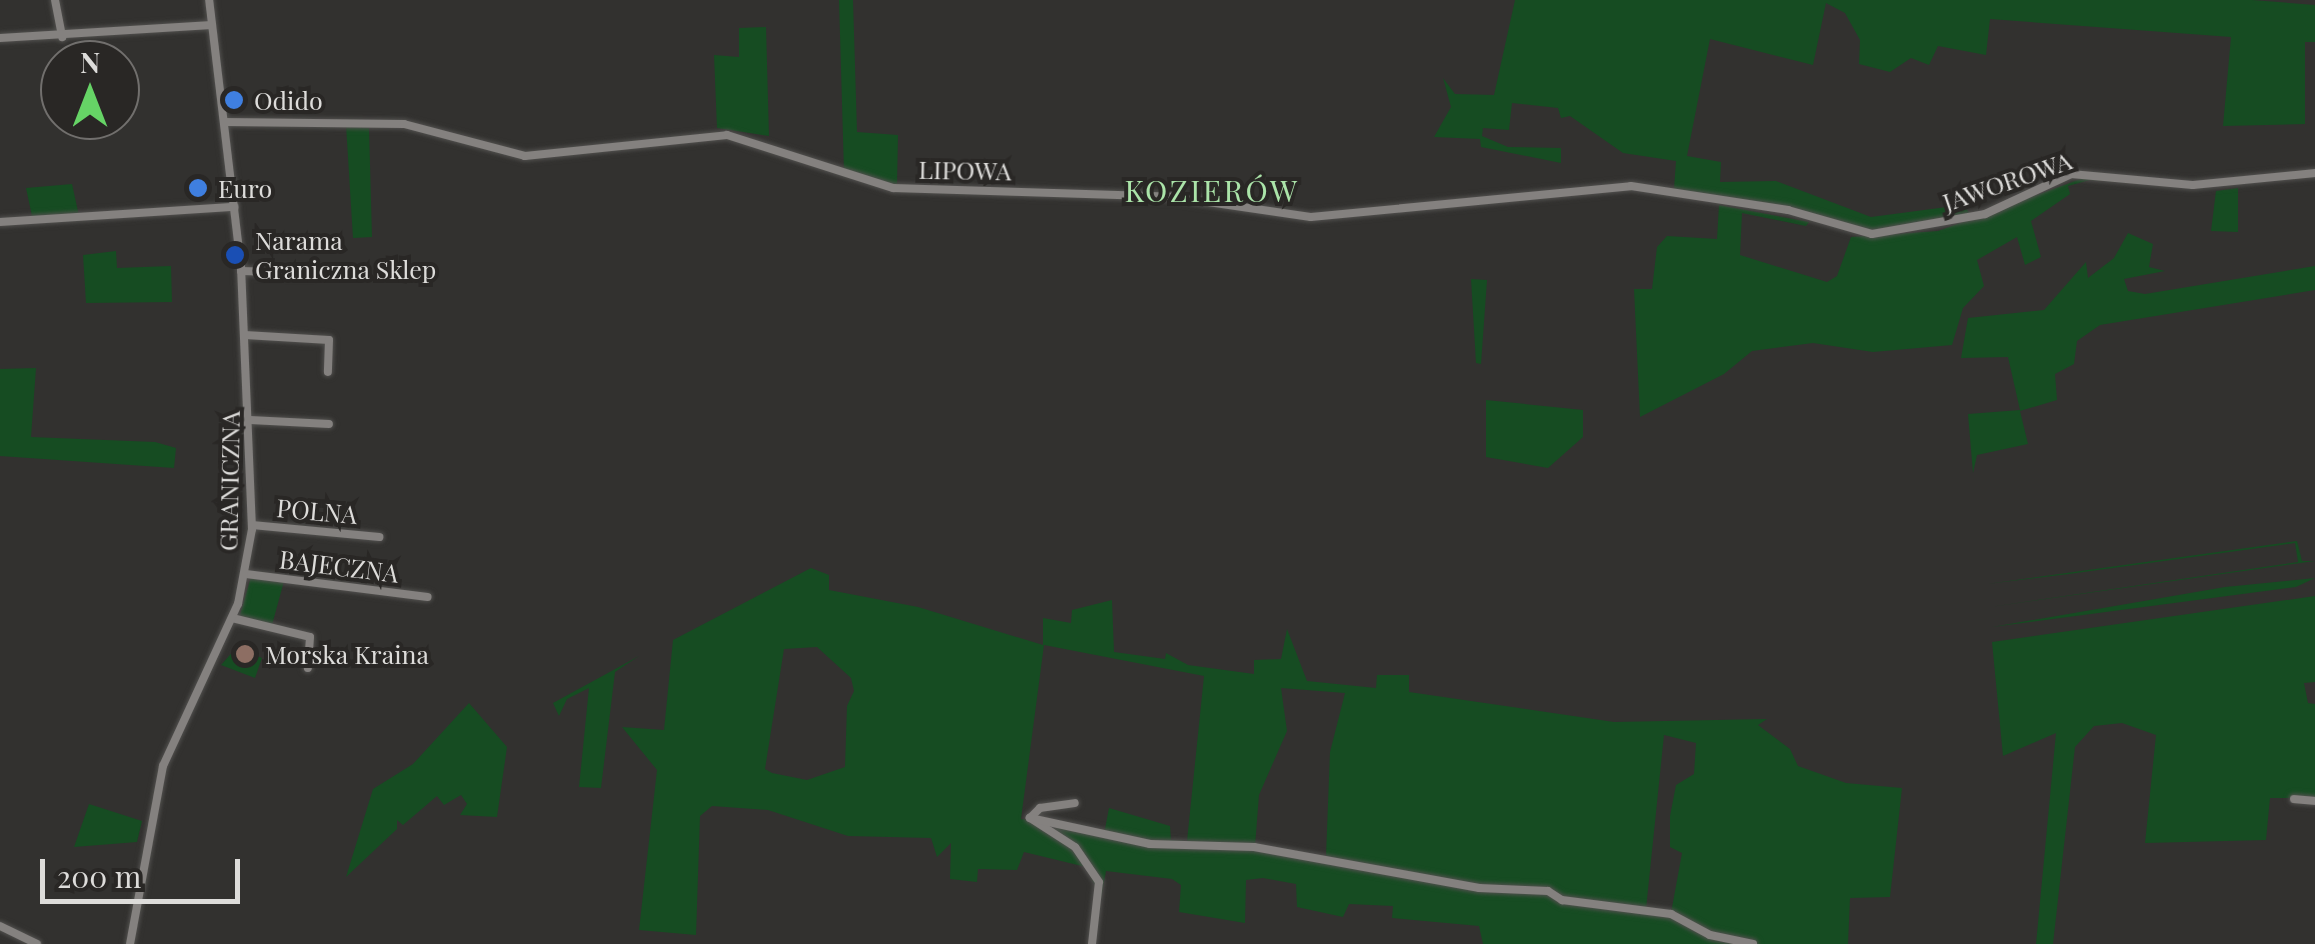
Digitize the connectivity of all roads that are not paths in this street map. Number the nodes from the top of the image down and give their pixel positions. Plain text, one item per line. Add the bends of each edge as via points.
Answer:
1 (55, 0) edge
2 (210, 0) edge
3 (212, 25) junction
4 (62, 37) junction
5 (0, 38) edge
6 (224, 122) junction
7 (2315, 173) edge
8 (1716, 199) joint
9 (235, 207) junction
10 (0, 222) edge
11 (242, 271) junction
12 (312, 273) dead end
13 (246, 334) junction
14 (328, 372) dead end
15 (250, 420) junction
16 (329, 424) dead end
17 (252, 525) junction
18 (379, 537) dead end
19 (246, 574) junction
20 (428, 597) dead end
21 (232, 618) junction
22 (308, 668) dead end
23 (2294, 799) dead end
24 (2315, 801) edge
25 (1075, 804) dead end
26 (1030, 818) junction
27 (0, 926) edge
28 (37, 944) edge
29 (130, 944) edge
30 (1092, 944) edge
31 (1754, 944) edge

1 - 4 street
2 - 3 street, GRANICZNA
3 - 4 street
3 - 6 street, GRANICZNA
4 - 5 street
6 - 8 street, LIPOWA via 431,127 524,156 727,134 893,188 1174,197 1311,217 1616,186
6 - 9 street, GRANICZNA
7 - 8 street, JAWOROWA via 2193,186 2070,174 1985,214 1891,234
9 - 10 street
9 - 11 street, GRANICZNA
11 - 12 street
11 - 13 street, GRANICZNA
13 - 14 street via 329,340
13 - 15 street, GRANICZNA
15 - 16 street
15 - 17 street, GRANICZNA
17 - 18 street, POLNA
17 - 19 street, GRANICZNA
19 - 20 street, BAJECZNA
19 - 21 street, GRANICZNA
21 - 22 street via 310,637
21 - 29 street, GRANICZNA via 163,766
23 - 24 street
25 - 26 street via 1040,808
26 - 30 street via 1076,848 1094,870 1099,882
26 - 31 street via 1150,844 1254,847 1480,888 1548,892 1562,900 1671,914 1710,935
27 - 28 street

